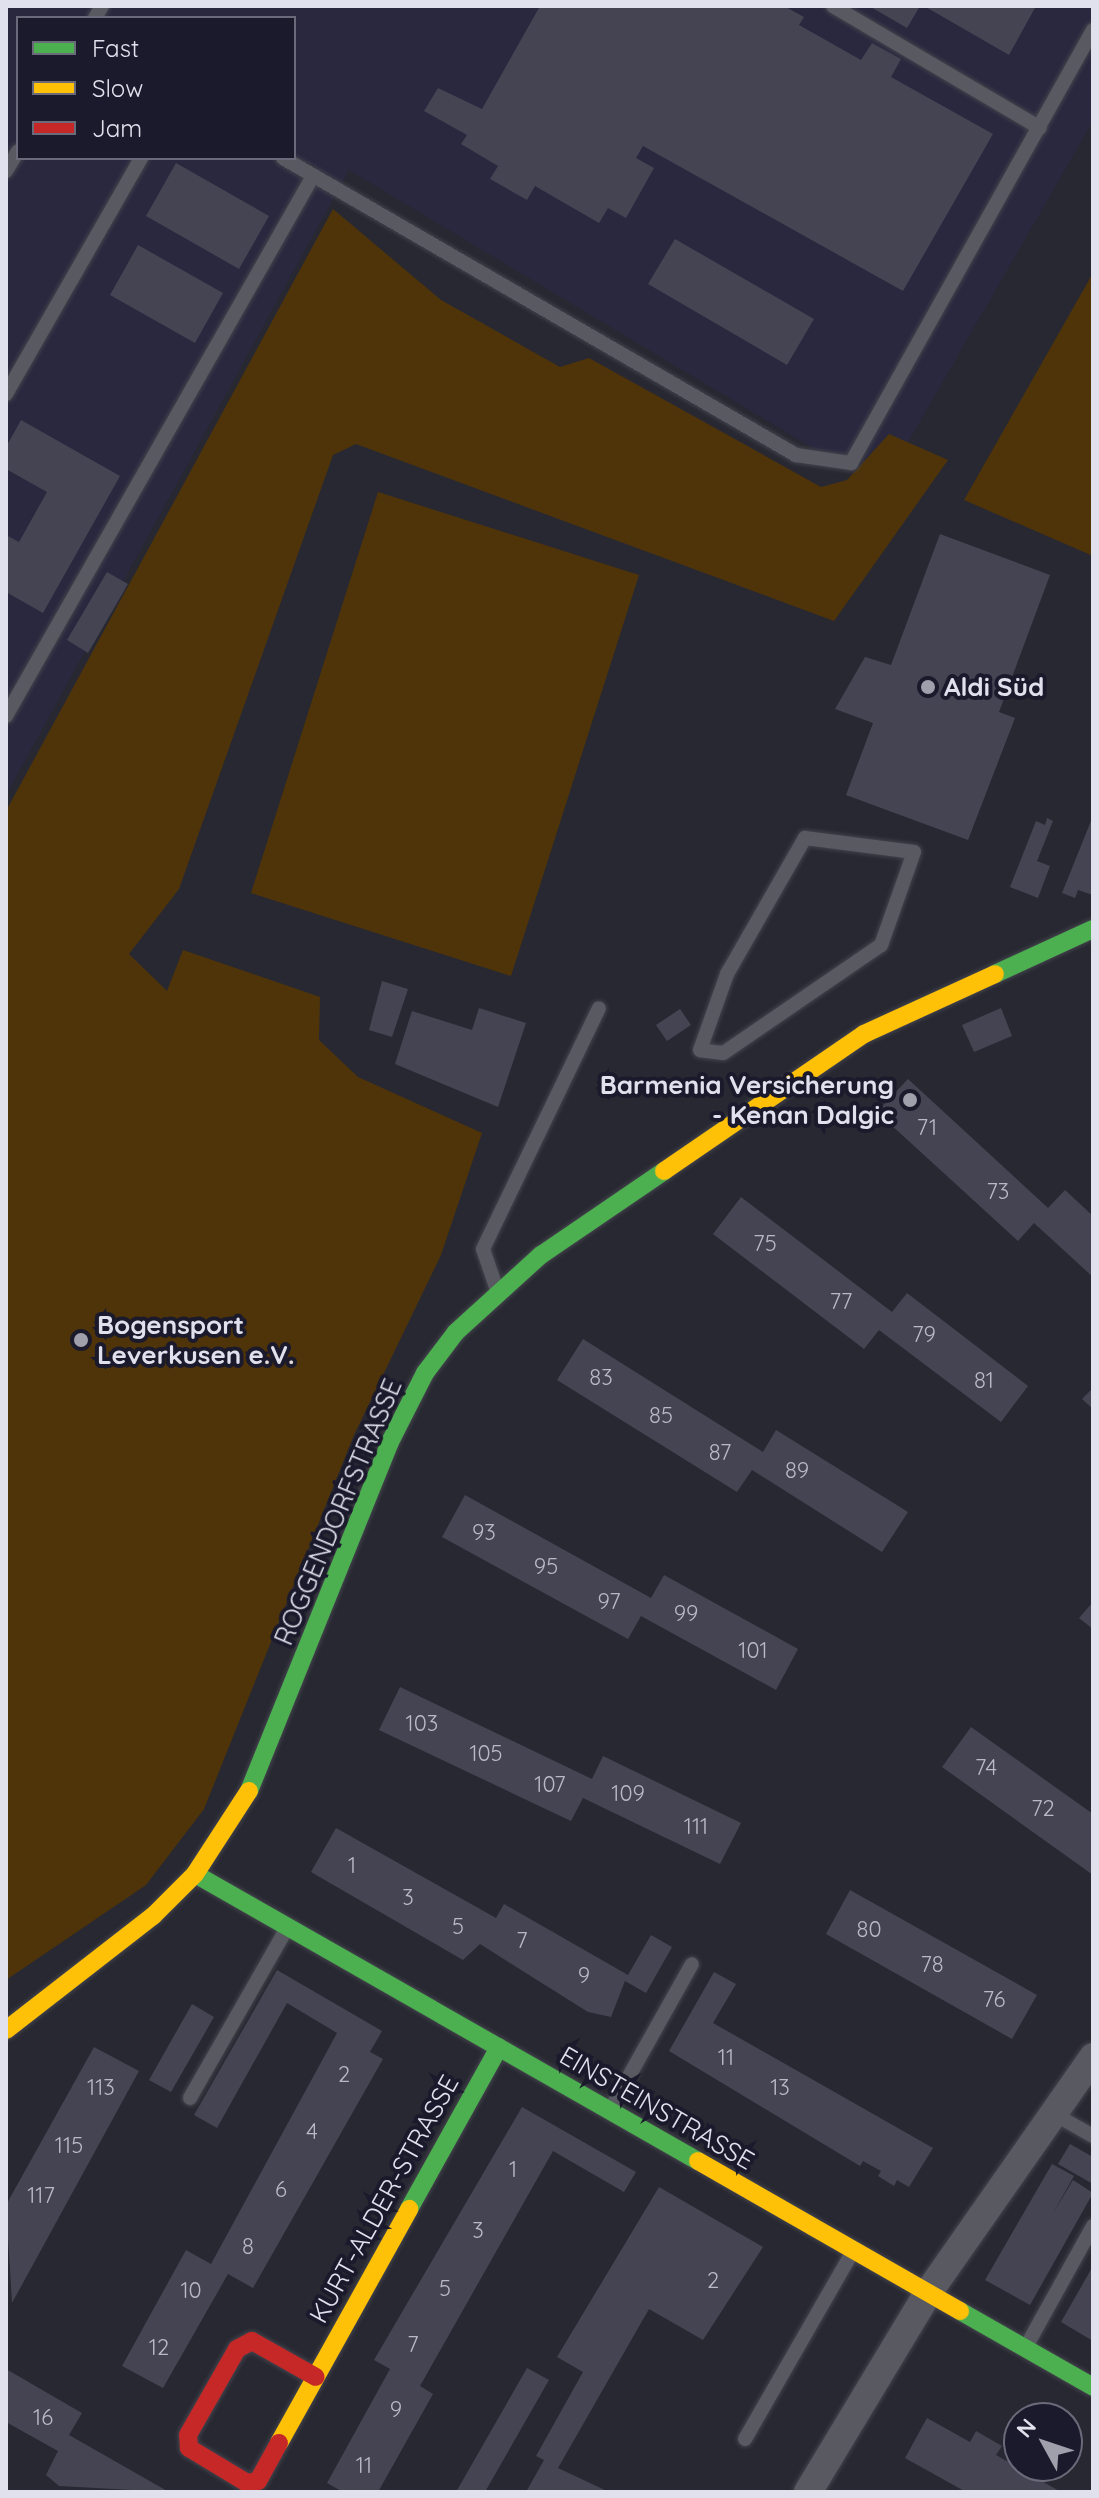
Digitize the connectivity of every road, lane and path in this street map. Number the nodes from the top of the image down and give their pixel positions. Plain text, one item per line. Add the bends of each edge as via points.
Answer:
1 (833, 6) edge
2 (1093, 30) edge
3 (1040, 128) junction
4 (140, 160) edge
5 (286, 160) edge
6 (313, 176) junction
7 (6, 394) edge
8 (6, 716) edge
9 (1093, 929) edge
10 (599, 1008) dead end
11 (700, 1050) joint
12 (498, 1290) junction
13 (195, 1874) junction
14 (288, 1927) junction
15 (692, 1964) dead end
16 (6, 2030) edge
17 (499, 2047) junction
18 (1093, 2057) edge
19 (190, 2098) dead end
20 (609, 2111) junction
21 (1054, 2114) junction
22 (1093, 2136) edge
23 (1093, 2226) edge
24 (853, 2251) junction
25 (928, 2293) junction
26 (1025, 2349) junction
27 (316, 2377) junction
28 (1093, 2387) edge
29 (745, 2439) dead end
30 (258, 2481) junction
31 (277, 2492) edge
32 (808, 2492) edge

1 - 3 lane
2 - 3 lane
3 - 6 lane via 851,463 796,455
4 - 7 lane
5 - 6 lane
6 - 8 lane
9 - 12 street, ROGGENDORFSTRASSE via 914,1005 864,1034 652,1176
10 - 12 lane via 483,1249
11 - 11 lane via 727,974 805,838 914,852 881,945 723,1053
12 - 13 street, ROGGENDORFSTRASSE via 425,1373 245,1801
13 - 14 street, EINSTEINSTRASSE
13 - 16 street, ROGGENDORFSTRASSE via 153,1916
14 - 17 street, EINSTEINSTRASSE
14 - 19 lane
15 - 20 lane
17 - 20 street, EINSTEINSTRASSE
17 - 27 street, KURT-ALDER-STRASSE
18 - 21 street
20 - 24 street, EINSTEINSTRASSE
21 - 22 lane
21 - 25 street
23 - 26 lane
24 - 25 street, EINSTEINSTRASSE
24 - 29 lane
25 - 26 street, EINSTEINSTRASSE
25 - 32 street
26 - 28 street, EINSTEINSTRASSE
27 - 30 street, KURT-ALDER-STRASSE
27 - 30 street via 252,2341 237,2349 188,2435 189,2448 247,2483
30 - 31 lane

